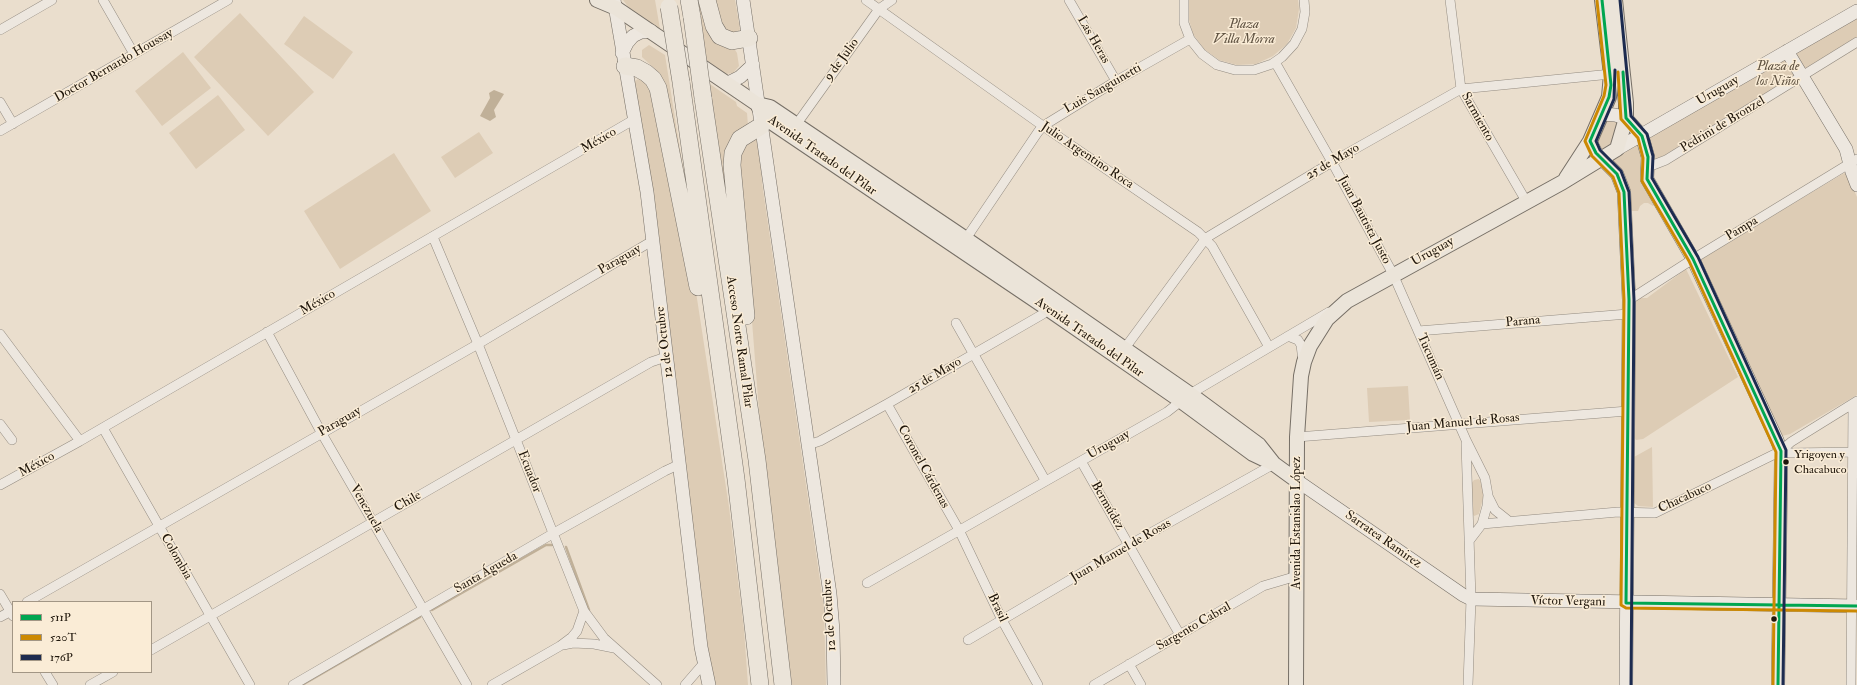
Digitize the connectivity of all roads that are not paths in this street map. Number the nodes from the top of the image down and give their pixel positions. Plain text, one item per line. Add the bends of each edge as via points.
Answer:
1 (52, 0) edge
2 (103, 0) edge
3 (228, 0) edge
4 (597, 0) edge
5 (707, 0) edge
6 (743, 0) edge
7 (866, 0) edge
8 (892, 0) edge
9 (1069, 0) edge
10 (1184, 0) edge
11 (1304, 0) edge
12 (1450, 0) edge
13 (1602, 0) edge
14 (1615, 0) edge
15 (613, 3) edge
16 (669, 3) edge
17 (690, 8) edge
18 (879, 9) junction
19 (1857, 11) edge
20 (0, 30) edge
21 (651, 31) junction
22 (749, 38) junction
23 (1190, 39) junction
24 (1857, 42) edge
25 (1787, 51) junction
26 (134, 54) junction
27 (623, 60) junction
28 (1275, 62) junction
29 (753, 65) junction
30 (1611, 74) junction
31 (1802, 77) junction
32 (1116, 81) junction
33 (728, 83) junction
34 (1461, 89) junction
35 (0, 102) edge
36 (757, 104) junction
37 (1602, 114) junction
38 (1626, 118) junction
39 (636, 119) junction
40 (12, 124) junction
41 (796, 124) junction
42 (761, 126) junction
43 (1043, 126) junction
44 (0, 131) edge
45 (1642, 136) junction
46 (1590, 141) junction
47 (1617, 149) junction
48 (1602, 158) junction
49 (1332, 162) junction
50 (1853, 162) edge
51 (1648, 167) junction
52 (1563, 182) junction
53 (1857, 184) edge
54 (1526, 202) junction
55 (433, 237) junction
56 (1206, 238) junction
57 (652, 242) junction
58 (962, 244) junction
59 (1693, 259) junction
60 (1393, 274) junction
61 (1629, 300) junction
62 (1347, 301) junction
63 (1052, 304) junction
64 (1628, 314) junction
65 (956, 323) dead end
66 (1418, 331) junction
67 (267, 332) junction
68 (0, 334) edge
69 (1288, 336) junction
70 (478, 344) junction
71 (1269, 347) junction
72 (1121, 353) junction
73 (973, 354) junction
74 (666, 358) junction
75 (1304, 362) junction
76 (1186, 398) junction
77 (1855, 403) edge
78 (887, 404) junction
79 (1628, 411) junction
80 (1460, 423) junction
81 (0, 424) edge
82 (103, 428) junction
83 (322, 432) junction
84 (1297, 437) junction
85 (12, 440) dead end
86 (516, 440) junction
87 (1466, 440) junction
88 (80, 441) junction
89 (808, 445) junction
90 (1780, 451) junction
91 (1855, 452) edge
92 (757, 460) junction
93 (1081, 461) junction
94 (680, 464) junction
95 (1274, 464) junction
96 (1468, 477) junction
97 (1485, 478) junction
98 (736, 479) junction
99 (1045, 480) junction
100 (1296, 480) junction
101 (0, 485) edge
102 (1488, 495) junction
103 (1628, 512) junction
104 (1468, 514) junction
105 (373, 522) junction
106 (1510, 522) junction
107 (1482, 524) junction
108 (159, 526) junction
109 (959, 530) junction
110 (554, 533) junction
111 (1470, 540) junction
112 (1129, 546) junction
113 (1297, 576) junction
114 (866, 583) dead end
115 (0, 594) edge
116 (1471, 599) junction
117 (29, 601) edge
118 (1626, 603) junction
119 (1780, 604) junction
120 (1854, 606) edge
121 (423, 610) junction
122 (584, 611) junction
123 (12, 613) edge
124 (211, 616) junction
125 (0, 617) edge
126 (1002, 620) junction
127 (752, 622) junction
128 (595, 627) junction
129 (579, 628) junction
130 (1180, 635) junction
131 (968, 640) dead end
132 (586, 644) junction
133 (560, 646) junction
134 (152, 649) edge
135 (616, 649) junction
136 (704, 663) junction
137 (1129, 664) junction
138 (46, 673) edge
139 (111, 673) edge
140 (53, 685) edge
141 (90, 685) edge
142 (250, 685) edge
143 (292, 685) edge
144 (467, 685) edge
145 (492, 685) edge
146 (657, 685) edge
147 (684, 685) edge
148 (709, 685) edge
149 (752, 685) edge
150 (760, 685) edge
151 (783, 685) edge
152 (834, 685) edge
153 (1038, 685) edge
154 (1094, 685) edge
155 (1141, 685) edge
156 (1296, 685) edge
157 (1468, 685) edge
158 (1626, 685) edge
159 (1778, 685) edge
160 (1851, 685) edge

1 - 20 street
2 - 26 street
3 - 26 street, Doctor Bernardo Houssay
4 - 15 main road
5 - 22 highway via 714,26 720,36 732,40
6 - 22 street, 12 de Octubre
7 - 18 street, Julio Argentino Roca
8 - 18 street, 9 de Julio
9 - 32 street, Las Heras
10 - 23 street via 1184,23
11 - 28 street via 1302,29 1294,44
12 - 34 street, Sarmiento
13 - 30 main road
14 - 38 main road
15 - 21 main road
15 - 27 street, 12 de Octubre
16 - 98 highway, Acceso Norte Ramal Pilar, bridge
17 - 92 highway, Acceso Norte Ramal Pilar, bridge
18 - 41 street, 9 de Julio
18 - 43 street, Julio Argentino Roca
19 - 25 street, Uruguay
21 - 27 street via 641,32 631,38
21 - 33 main road
22 - 29 street, 12 de Octubre
23 - 28 street via 1202,54 1217,64 1235,70 1254,70
23 - 32 street, Luis Sanguinetti
24 - 31 street, Pedrini de Bronzel
25 - 31 street
25 - 45 street, Uruguay
26 - 40 street, Doctor Bernardo Houssay
27 - 39 street, 12 de Octubre
27 - 98 highway via 646,73 658,88
28 - 49 street, Juan Bautista Justo
29 - 33 street via 740,77
29 - 36 street, 12 de Octubre
30 - 34 street, 25 de Mayo
30 - 37 main road via 1609,96
31 - 50 street
31 - 51 street, Pedrini de Bronzel via 1666,160
32 - 43 street, Luis Sanguinetti
33 - 36 main road
34 - 49 street, 25 de Mayo
34 - 54 street, Sarmiento
35 - 40 street
36 - 41 main road, Avenida Tratado del Pilar via 770,107
36 - 42 street, 12 de Octubre
36 - 58 main road, Avenida Tratado del Pilar via 765,118
37 - 38 street
37 - 46 main road
38 - 45 street
38 - 47 main road
39 - 55 street, México
39 - 57 street, 12 de Octubre
40 - 44 street, Doctor Bernardo Houssay
41 - 58 main road, Avenida Tratado del Pilar
42 - 89 street, 12 de Octubre
42 - 92 highway via 746,134 737,143 733,153 732,174 754,386
43 - 56 street, Julio Argentino Roca
43 - 58 street, Luis Sanguinetti
45 - 47 street, Uruguay
45 - 51 street
46 - 48 street via 1592,148
46 - 52 main road
47 - 48 main road, Uruguay
48 - 52 main road, Uruguay
48 - 61 street via 1617,174 1624,192
49 - 56 street, 25 de Mayo
49 - 60 street, Juan Bautista Justo
50 - 53 street
50 - 59 street, Pampa
51 - 59 street via 1647,179
52 - 54 main road, Uruguay
54 - 60 main road, Uruguay
55 - 67 street, México
55 - 70 street, Ecuador
56 - 71 street, Julio Argentino Roca
56 - 72 street, 25 de Mayo
57 - 70 street, Paraguay
57 - 74 street, 12 de Octubre
58 - 63 main road, Avenida Tratado del Pilar
59 - 61 street, Pampa
59 - 90 street
60 - 62 main road, Uruguay
60 - 66 street, Tucumán
61 - 64 street
62 - 69 street, Uruguay
62 - 75 main road, Uruguay via 1319,330
63 - 72 main road, Avenida Tratado del Pilar
63 - 73 street, 25 de Mayo via 1043,314
64 - 66 street, Parana
64 - 79 street
65 - 73 street
66 - 80 street, Tucumán
67 - 82 street, México
67 - 83 street, Venezuela
68 - 88 street
69 - 71 street, Uruguay
69 - 75 street via 1298,340
70 - 83 street, Paraguay
70 - 86 street, Ecuador
71 - 76 street, Uruguay
72 - 76 main road, Avenida Tratado del Pilar
73 - 78 street, 25 de Mayo
73 - 99 street
74 - 86 street, Chile via 651,362
74 - 94 street, 12 de Octubre
75 - 84 main road, Avenida Estanislao López
76 - 93 street, Uruguay
76 - 95 main road, Avenida Tratado del Pilar via 1253,454
77 - 90 street, Chacabuco
77 - 91 street
78 - 89 street, 25 de Mayo
78 - 109 street, Coronel Cárdenas
79 - 80 street, Juan Manuel de Rosas
79 - 103 street
80 - 84 street, Juan Manuel de Rosas
80 - 87 street, Tucumán
81 - 85 street
82 - 88 street, México
82 - 108 street, Colombia
83 - 105 street, Venezuela
83 - 108 street, Paraguay
84 - 100 main road, Avenida Estanislao López
86 - 105 street, Chile
86 - 110 street, Ecuador
87 - 96 street, Tucumán
87 - 97 street, Tucumán
88 - 101 street, México
89 - 152 street, 12 de Octubre via 830,594
90 - 91 street
90 - 103 street, Chacabuco via 1660,511
90 - 119 street
91 - 120 street
92 - 151 highway, Acceso Norte Ramal Pilar
93 - 99 street, Uruguay
93 - 112 street, Bermúdez
94 - 110 street, Santa Águeda
94 - 136 street, 12 de Octubre
95 - 100 main road, Avenida Tratado del Pilar
95 - 112 street, Juan Manuel de Rosas
96 - 97 street
96 - 104 street, Tucumán
97 - 102 street, Tucumán
98 - 127 highway, Acceso Norte Ramal Pilar
99 - 109 street, Uruguay
100 - 113 main road, Avenida Estanislao López
100 - 116 street, Sarratea Ramirez
102 - 106 street via 1495,510
102 - 107 street, Tucumán
103 - 106 street, Chacabuco
103 - 118 street
104 - 107 street
104 - 111 street, Tucumán
105 - 121 street, Venezuela
105 - 124 street, Chile
106 - 107 street, Chacabuco
107 - 111 street, Tucumán
108 - 117 street, Paraguay
108 - 124 street, Colombia
109 - 114 street, Uruguay
109 - 126 street, Brasil
110 - 121 street, Santa Águeda
110 - 122 street, Ecuador
111 - 116 street, Tucumán
112 - 126 street, Juan Manuel de Rosas
112 - 130 street, Bermúdez
113 - 130 street, Sargento Cabral via 1263,586
113 - 156 main road, Avenida Estanislao López
115 - 123 street
116 - 118 street, Víctor Vergani
116 - 157 street, Tucumán
118 - 119 street, Víctor Vergani
118 - 158 street
119 - 120 street, Víctor Vergani
119 - 159 street
120 - 160 street
121 - 143 street, Santa Águeda
121 - 144 street, Venezuela
122 - 128 street, Ecuador
122 - 129 street
123 - 125 street
124 - 134 street, Chile
124 - 142 street, Colombia
126 - 131 street, Juan Manuel de Rosas
126 - 153 street, Brasil
127 - 149 highway
127 - 150 highway, Acceso Norte Ramal Pilar
128 - 129 street via 584,623
128 - 132 street via 595,637
128 - 135 street, Ecuador
129 - 132 street via 579,636
129 - 133 street via 575,635
130 - 137 street, Sargento Cabral
132 - 133 street
132 - 135 street
133 - 145 street
135 - 146 street, Ecuador
136 - 147 street
136 - 148 street, 12 de Octubre
137 - 154 street, Sargento Cabral
137 - 155 street
138 - 140 street
139 - 141 street

